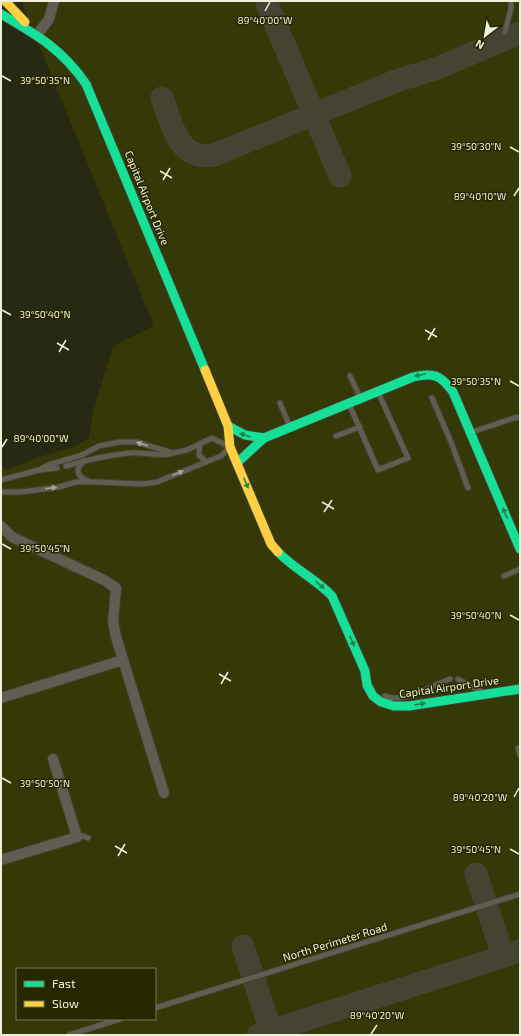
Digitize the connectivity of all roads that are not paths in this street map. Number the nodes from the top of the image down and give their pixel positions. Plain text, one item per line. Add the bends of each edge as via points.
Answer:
1 (4, 1) edge
2 (54, 1) edge
3 (511, 1) edge
4 (1, 14) edge
5 (1, 25) edge
6 (505, 32) dead end
7 (35, 33) junction
8 (350, 376) dead end
9 (378, 392) junction
10 (361, 398) junction
11 (432, 398) dead end
12 (280, 404) dead end
13 (349, 404) junction
14 (520, 417) edge
15 (228, 426) junction
16 (290, 427) junction
17 (360, 427) junction
18 (471, 432) junction
19 (336, 436) dead end
20 (264, 438) junction
21 (200, 444) junction
22 (230, 447) junction
23 (173, 453) junction
24 (82, 455) junction
25 (84, 461) junction
26 (206, 462) junction
27 (238, 462) junction
28 (66, 466) dead end
29 (57, 468) dead end
30 (39, 470) junction
31 (1, 480) edge
32 (90, 482) junction
33 (468, 488) dead end
34 (1, 492) edge
35 (1, 526) edge
36 (520, 549) edge
37 (520, 569) edge
38 (504, 576) dead end
39 (123, 660) junction
40 (365, 671) junction
41 (458, 679) dead end
42 (450, 680) dead end
43 (374, 685) dead end
44 (520, 689) edge
45 (378, 692) dead end
46 (485, 694) junction
47 (1, 698) edge
48 (518, 748) dead end
49 (520, 755) edge
50 (53, 759) dead end
51 (164, 793) dead end
52 (76, 837) junction
53 (88, 838) dead end
54 (1, 860) edge
55 (520, 894) edge
56 (156, 1008) edge
57 (117, 1020) edge
58 (69, 1035) edge

1 - 7 street
2 - 7 street via 49,19
3 - 6 lane
4 - 7 street, Capital Airport Drive
5 - 7 street
7 - 15 street, Capital Airport Drive via 67,57 86,84
8 - 10 lane
9 - 10 street
9 - 17 lane via 408,458 378,470
18 -> 9 street via 453,392 437,375 428,373 413,377
10 - 13 street
11 - 33 lane
12 - 16 lane
13 - 16 street
13 - 17 lane
14 - 18 lane
20 -> 15 street via 249,437
15 - 22 street, Capital Airport Drive
16 - 20 street
17 - 19 lane
36 -> 18 street
20 - 27 street
21 - 22 lane via 212,438
21 - 23 lane
21 - 26 lane via 199,455
22 - 26 lane via 221,456
22 - 27 street, Capital Airport Drive
23 -> 24 lane via 136,442 120,442 99,446
23 - 25 lane via 160,456 131,453
24 - 25 lane
24 - 30 lane via 48,464
25 - 28 lane
25 - 32 lane via 77,471
32 -> 26 lane via 157,482
27 -> 40 street, Capital Airport Drive via 271,544 285,559 323,586 332,596
29 - 30 lane
30 - 31 lane
34 -> 32 lane via 21,492 76,482
35 - 39 street via 12,537 116,588 113,622
37 - 38 lane
39 - 47 street
39 - 51 street
40 - 43 lane
40 -> 46 street, Capital Airport Drive via 367,685 373,696 394,706
41 - 46 lane
42 - 45 lane via 405,696 388,698
44 - 46 street, Capital Airport Drive
48 - 49 lane
50 - 52 street
52 - 53 lane
52 - 54 street
55 - 56 lane, North Perimeter Road
57 - 58 lane

